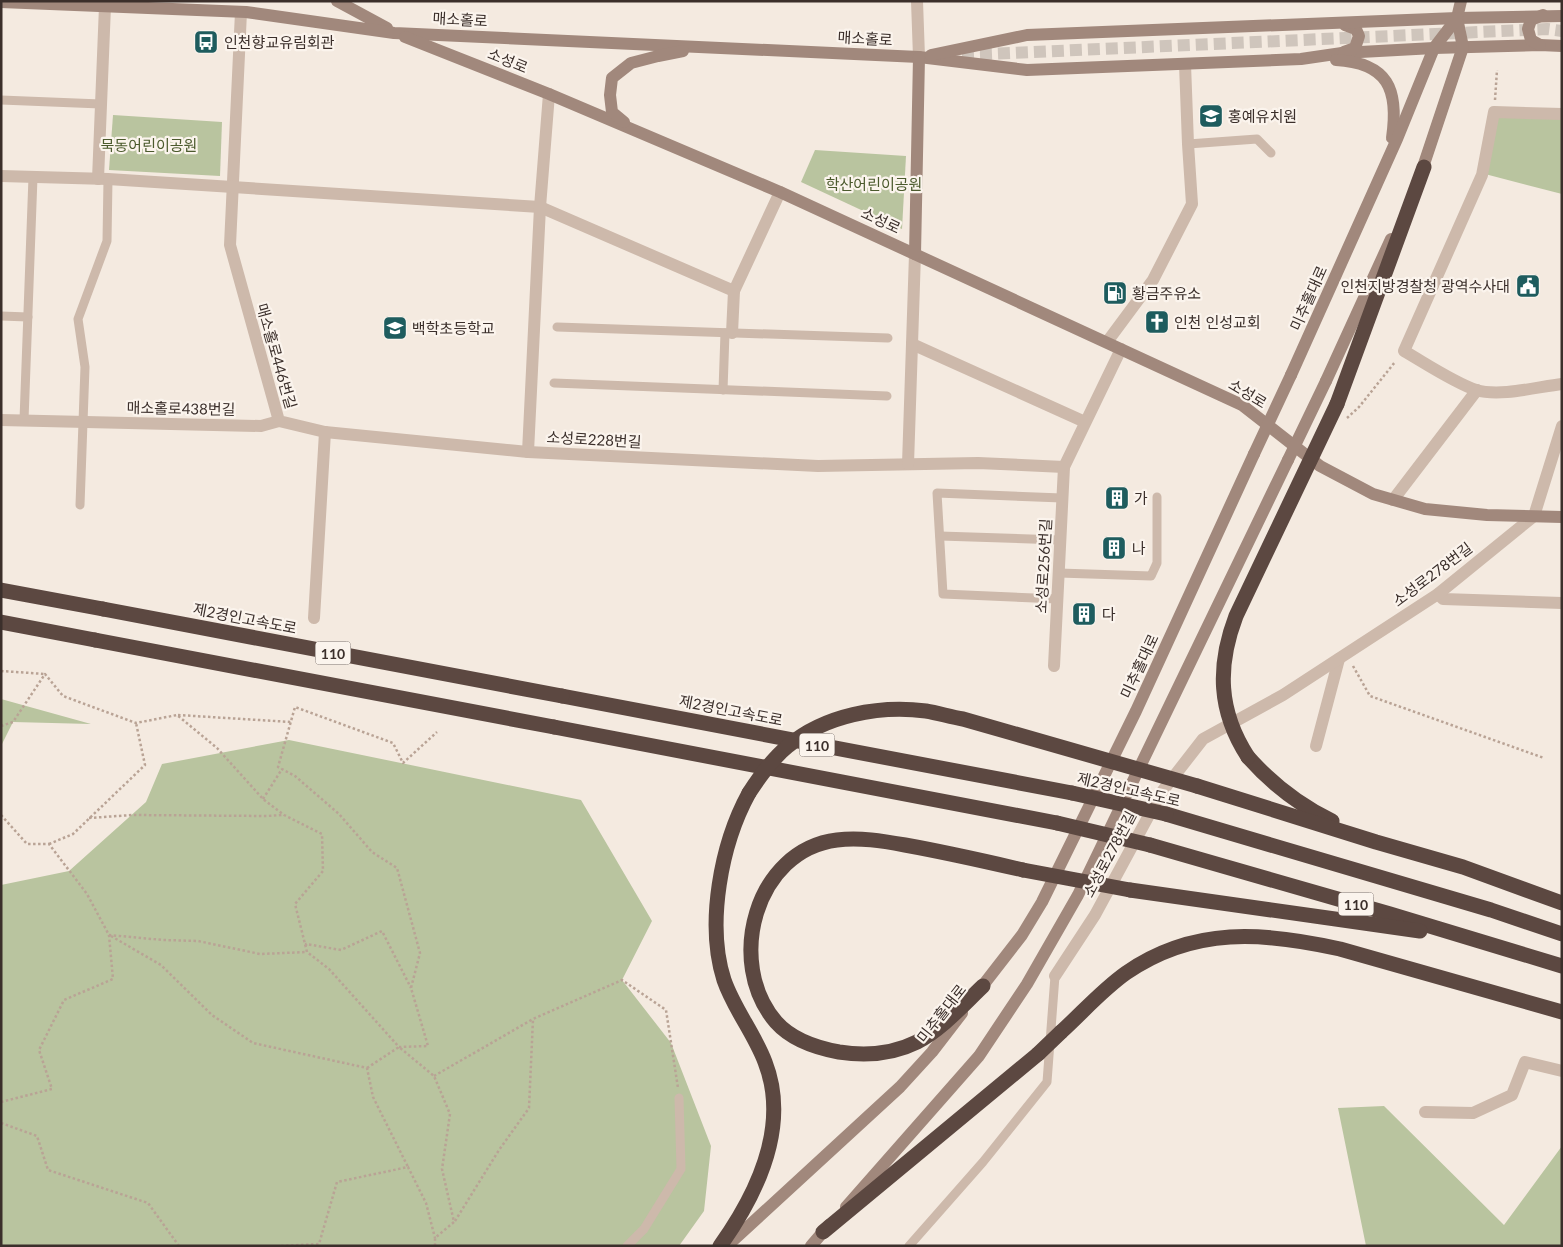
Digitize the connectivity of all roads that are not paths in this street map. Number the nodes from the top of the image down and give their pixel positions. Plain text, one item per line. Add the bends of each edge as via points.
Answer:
1 (144, 1) edge
2 (337, 1) edge
3 (917, 1) edge
4 (1461, 1) edge
5 (1, 2) edge
6 (105, 6) junction
7 (126, 7) junction
8 (241, 12) junction
9 (1545, 15) junction
10 (1562, 16) edge
11 (1457, 18) junction
12 (1338, 24) junction
13 (394, 32) junction
14 (1540, 45) junction
15 (1562, 46) edge
16 (707, 47) junction
17 (1463, 47) junction
18 (1434, 48) junction
19 (1342, 53) junction
20 (919, 57) junction
21 (1301, 59) junction
22 (1185, 64) junction
23 (549, 94) junction
24 (1, 100) edge
25 (101, 104) junction
26 (1562, 114) edge
27 (634, 130) junction
28 (1188, 144) junction
29 (1271, 153) dead end
30 (1389, 156) junction
31 (1424, 167) junction
32 (1, 176) edge
33 (33, 177) junction
34 (103, 179) junction
35 (232, 187) junction
36 (780, 192) junction
37 (540, 206) junction
38 (915, 254) junction
39 (734, 291) junction
40 (1, 316) edge
41 (28, 317) junction
42 (557, 327) dead end
43 (729, 333) junction
44 (888, 338) dead end
45 (1107, 342) junction
46 (912, 344) junction
47 (1121, 349) junction
48 (554, 383) dead end
49 (1562, 384) edge
50 (724, 390) junction
51 (1477, 390) junction
52 (887, 396) dead end
53 (1, 420) edge
54 (24, 420) junction
55 (279, 421) junction
56 (83, 422) junction
57 (1085, 422) junction
58 (1562, 426) edge
59 (325, 432) junction
60 (528, 452) junction
61 (908, 464) junction
62 (1064, 467) junction
63 (1157, 497) dead end
64 (1062, 498) junction
65 (1393, 500) junction
66 (80, 505) dead end
67 (1534, 516) junction
68 (1562, 517) edge
69 (940, 536) junction
70 (1060, 540) junction
71 (1059, 573) junction
72 (1, 590) edge
73 (1438, 594) junction
74 (1058, 599) junction
75 (1562, 603) edge
76 (314, 618) dead end
77 (1, 622) edge
78 (1342, 656) junction
79 (1054, 666) dead end
80 (1316, 746) dead end
81 (1376, 842) junction
82 (1562, 903) edge
83 (1562, 934) edge
84 (1470, 938) junction
85 (1562, 966) edge
86 (1055, 976) joint
87 (983, 986) junction
88 (1562, 1012) edge
89 (1562, 1071) edge
90 (679, 1098) road end
91 (1426, 1112) dead end
92 (823, 1232) junction
93 (627, 1246) edge
94 (720, 1246) edge
95 (727, 1246) edge
96 (811, 1246) edge
97 (909, 1246) edge

1 - 7 main road
2 - 13 main road, 소성로
3 - 20 street
4 - 11 main road, 미추홀대로
5 - 6 main road, 매소홀로
6 - 7 main road, 매소홀로
6 - 25 street
7 - 8 main road, 매소홀로
8 - 13 main road, 매소홀로
8 - 35 street, 매소홀로446번길
9 - 10 main road
9 - 11 main road
9 - 14 main road via 1533,18 1528,26 1529,36
11 - 12 main road
11 - 17 main road, 미추홀대로
11 - 18 main road, 미추홀대로
12 - 19 main road via 1353,27 1359,36 1355,48
12 - 20 main road via 1027,35
13 - 16 main road, 매소홀로
13 - 23 main road, 소성로
14 - 15 main road
14 - 17 main road
16 - 20 main road, 매소홀로
16 - 27 main road via 631,63 612,78 612,112
17 - 18 main road
17 - 31 main road, 미추홀대로
18 - 19 main road
18 - 30 main road, 미추홀대로
19 - 21 main road
20 - 22 main road via 1027,70
20 - 38 main road
21 - 22 main road
21 - 30 main road via 1352,61 1367,65 1381,75 1393,100 1394,124
22 - 28 street
23 - 27 main road, 소성로
23 - 37 street, 소성로228번길
24 - 25 lane
25 - 34 street
26 - 51 street via 1494,112 1482,175 1404,351
27 - 36 main road, 소성로
28 - 29 lane via 1257,139
28 - 45 street via 1192,204 1152,280
30 - 87 main road, 미추홀대로, bridge via 1136,711 1042,902 1022,935
31 - 81 highway, bridge via 1337,404 1236,616 1223,664 1224,697 1234,731 1248,757 1264,775 1302,804
31 - 92 main road, 미추홀대로, bridge via 1326,381 1078,895 1027,984 979,1056
32 - 33 street
33 - 34 street
33 - 41 lane
34 - 35 street
34 - 56 lane via 107,241 78,319 85,367
35 - 37 street
35 - 55 street, 매소홀로446번길 via 232,256
36 - 38 main road, 소성로
36 - 39 street
37 - 39 street
37 - 60 street, 소성로228번길
38 - 45 main road, 소성로
38 - 46 street
39 - 43 street
40 - 41 lane
41 - 54 lane
42 - 43 lane
43 - 44 lane
43 - 50 lane
45 - 47 main road, 소성로
46 - 57 street
46 - 61 street
47 - 57 street, 소성로256번길
47 - 65 main road, 소성로 via 1242,405 1320,466 1373,494
48 - 50 lane
49 - 51 street via 1499,392
50 - 52 lane
51 - 65 street
53 - 54 street, 매소홀로438번길
54 - 56 street, 매소홀로438번길
55 - 56 street, 매소홀로438번길 via 261,426
55 - 59 street, 매소홀로446번길
56 - 66 lane
57 - 62 street, 소성로256번길
58 - 67 street
59 - 60 street, 매소홀로446번길
59 - 76 street
60 - 61 street, 소성로228번길 via 818,466
61 - 62 street
62 - 64 street, 소성로256번길
63 - 71 lane via 1157,563 1151,576
64 - 69 lane via 937,493
64 - 70 street, 소성로256번길
65 - 67 main road, 소성로 via 1424,509
67 - 68 main road, 소성로
67 - 73 street, 소성로278번길
69 - 70 lane
69 - 74 lane via 943,594
70 - 71 street, 소성로256번길
71 - 74 street, 소성로256번길
72 - 83 highway, 제2경인고속도로 / 110, bridge via 1072,793 1166,814 1492,910
73 - 75 street via 1443,599
73 - 78 street, 소성로278번길
74 - 79 street, 소성로256번길
77 - 84 highway, 110, bridge via 1058,823 1150,845
78 - 80 street
78 - 86 street, 소성로278번길 via 1283,695 1203,739 1161,793 1095,915
81 - 82 highway via 1463,867
81 - 94 highway, bridge via 1197,786 963,719 926,712 877,710 845,717 809,731 778,755 749,792 732,830 721,876 717,921 722,973 768,1070 774,1117 769,1150 757,1182
84 - 85 highway, 110
84 - 87 highway, bridge via 1130,890 890,842 851,839 836,840 806,850 781,869 756,912 751,956 753,975 762,1000 786,1031 822,1048 851,1054 899,1049 930,1033
86 - 97 lane via 1047,1082 983,1162
87 - 95 main road, 미추홀대로 via 932,1052 900,1086
88 - 92 highway, bridge via 1306,941 1232,936 1192,942 1146,960 1109,987 1038,1054
89 - 91 street via 1525,1062 1512,1095 1473,1113
90 - 93 lane via 682,1169 644,1229
92 - 96 main road, 미추홀대로

